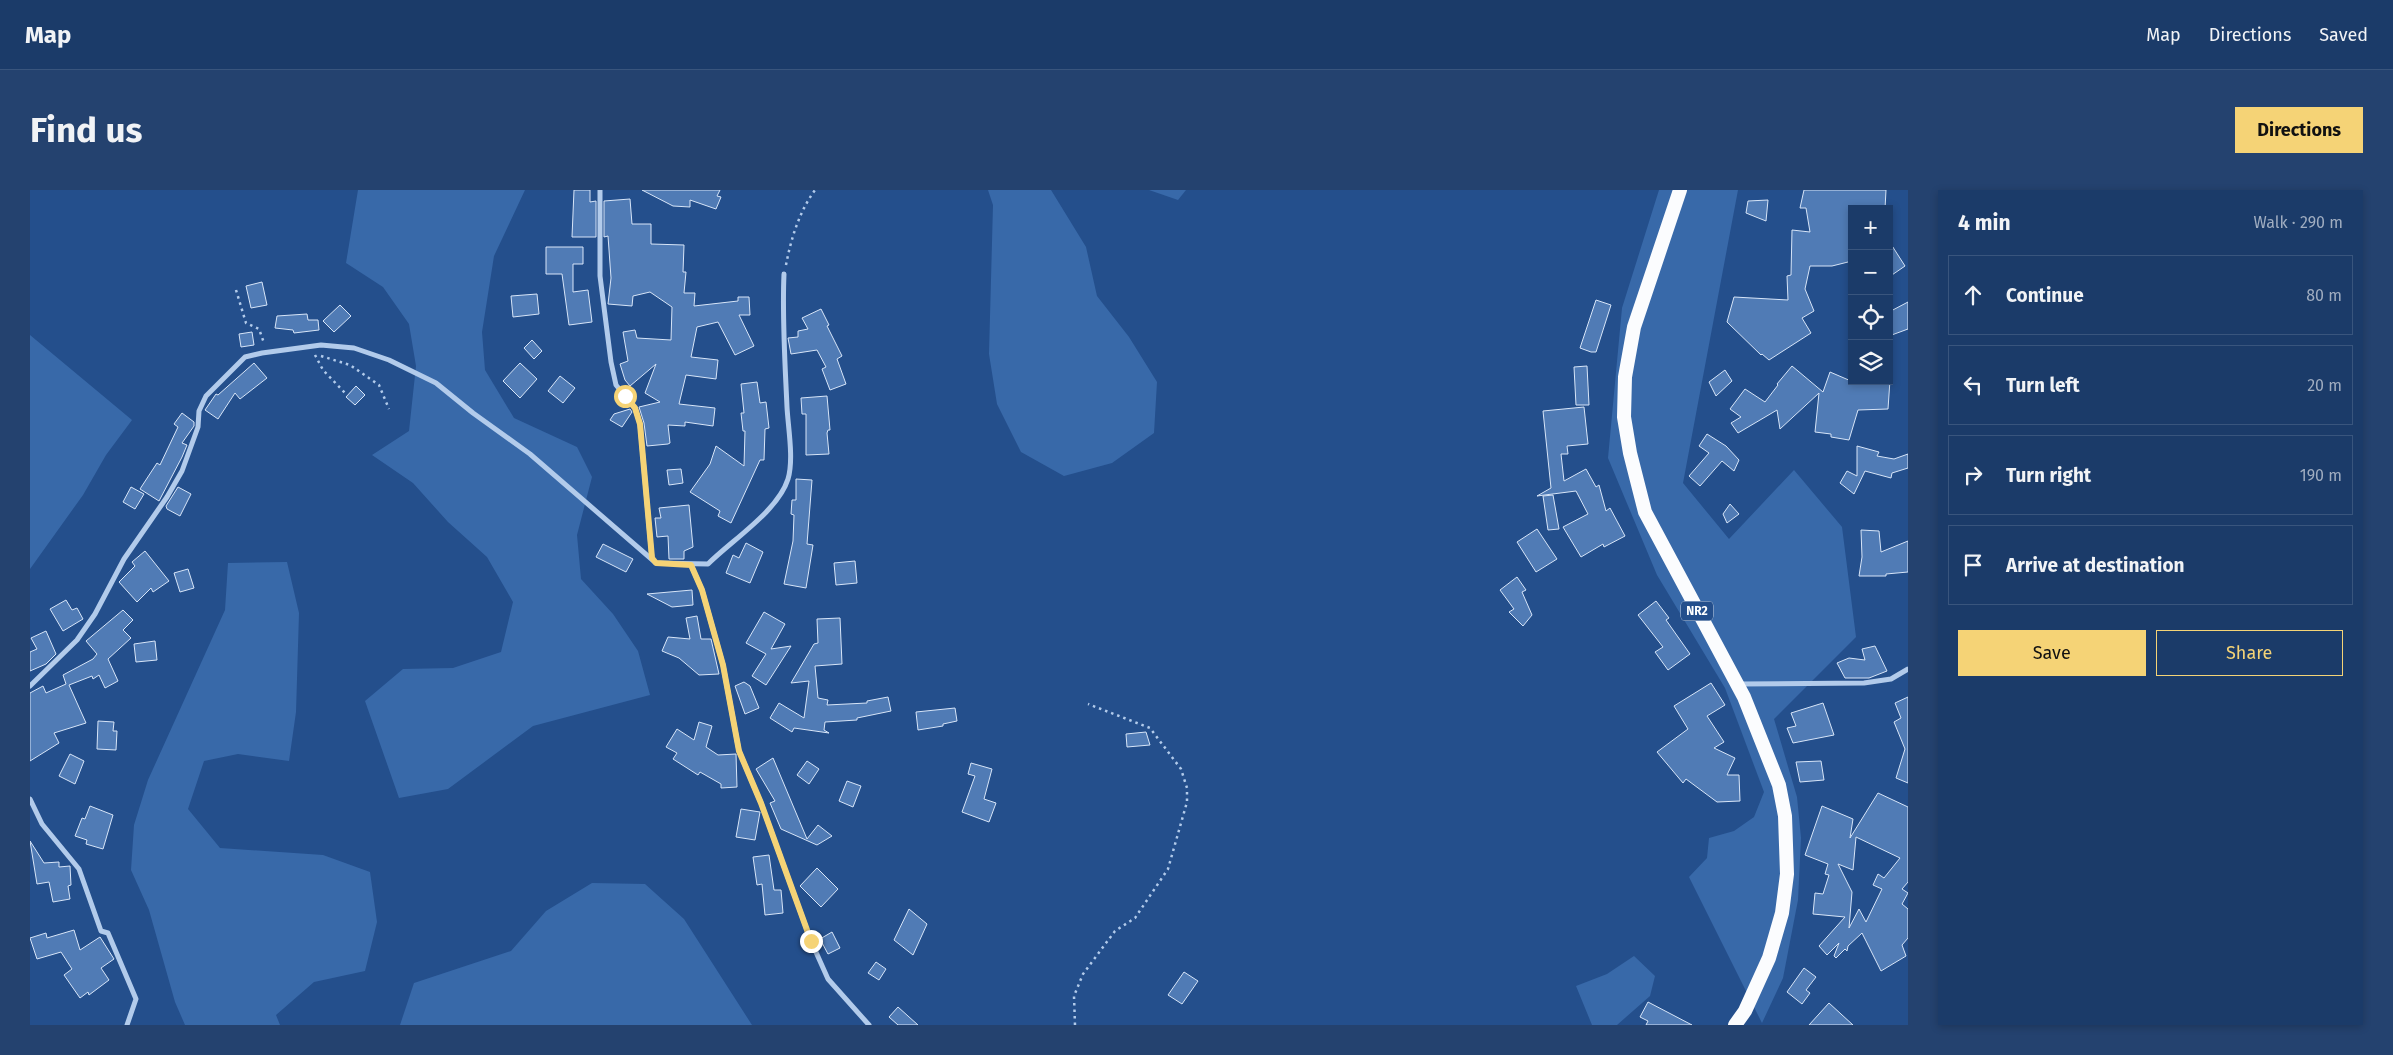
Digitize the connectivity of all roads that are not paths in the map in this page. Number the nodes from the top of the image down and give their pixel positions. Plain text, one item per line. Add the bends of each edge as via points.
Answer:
1 (600, 190) edge
2 (1680, 190) edge
3 (784, 274) road end
4 (652, 558) junction
5 (691, 565) junction
6 (1908, 669) edge
7 (1737, 684) junction
8 (30, 686) edge
9 (30, 799) edge
10 (127, 1025) edge
11 (869, 1025) edge
12 (1734, 1025) edge

1 - 4 street via 600,276 611,362 616,385 635,408 640,424
2 - 7 highway, NR2 via 1634,326 1625,377 1624,417 1645,512
3 - 5 street via 782,326 790,451 788,478 775,501 747,530 708,564
4 - 5 street via 656,563
4 - 8 street via 530,454 436,383 389,360 354,348 321,345 267,352 245,357 206,396 182,471 163,504 124,559 95,614 77,640
5 - 11 street via 702,590 723,665 739,751 811,941 828,979
6 - 7 street via 1891,679 1864,683
7 - 12 highway, NR2 via 1780,786 1788,846 1782,913 1769,958
9 - 10 street via 42,824 79,868 101,931 108,933 112,941 136,998

